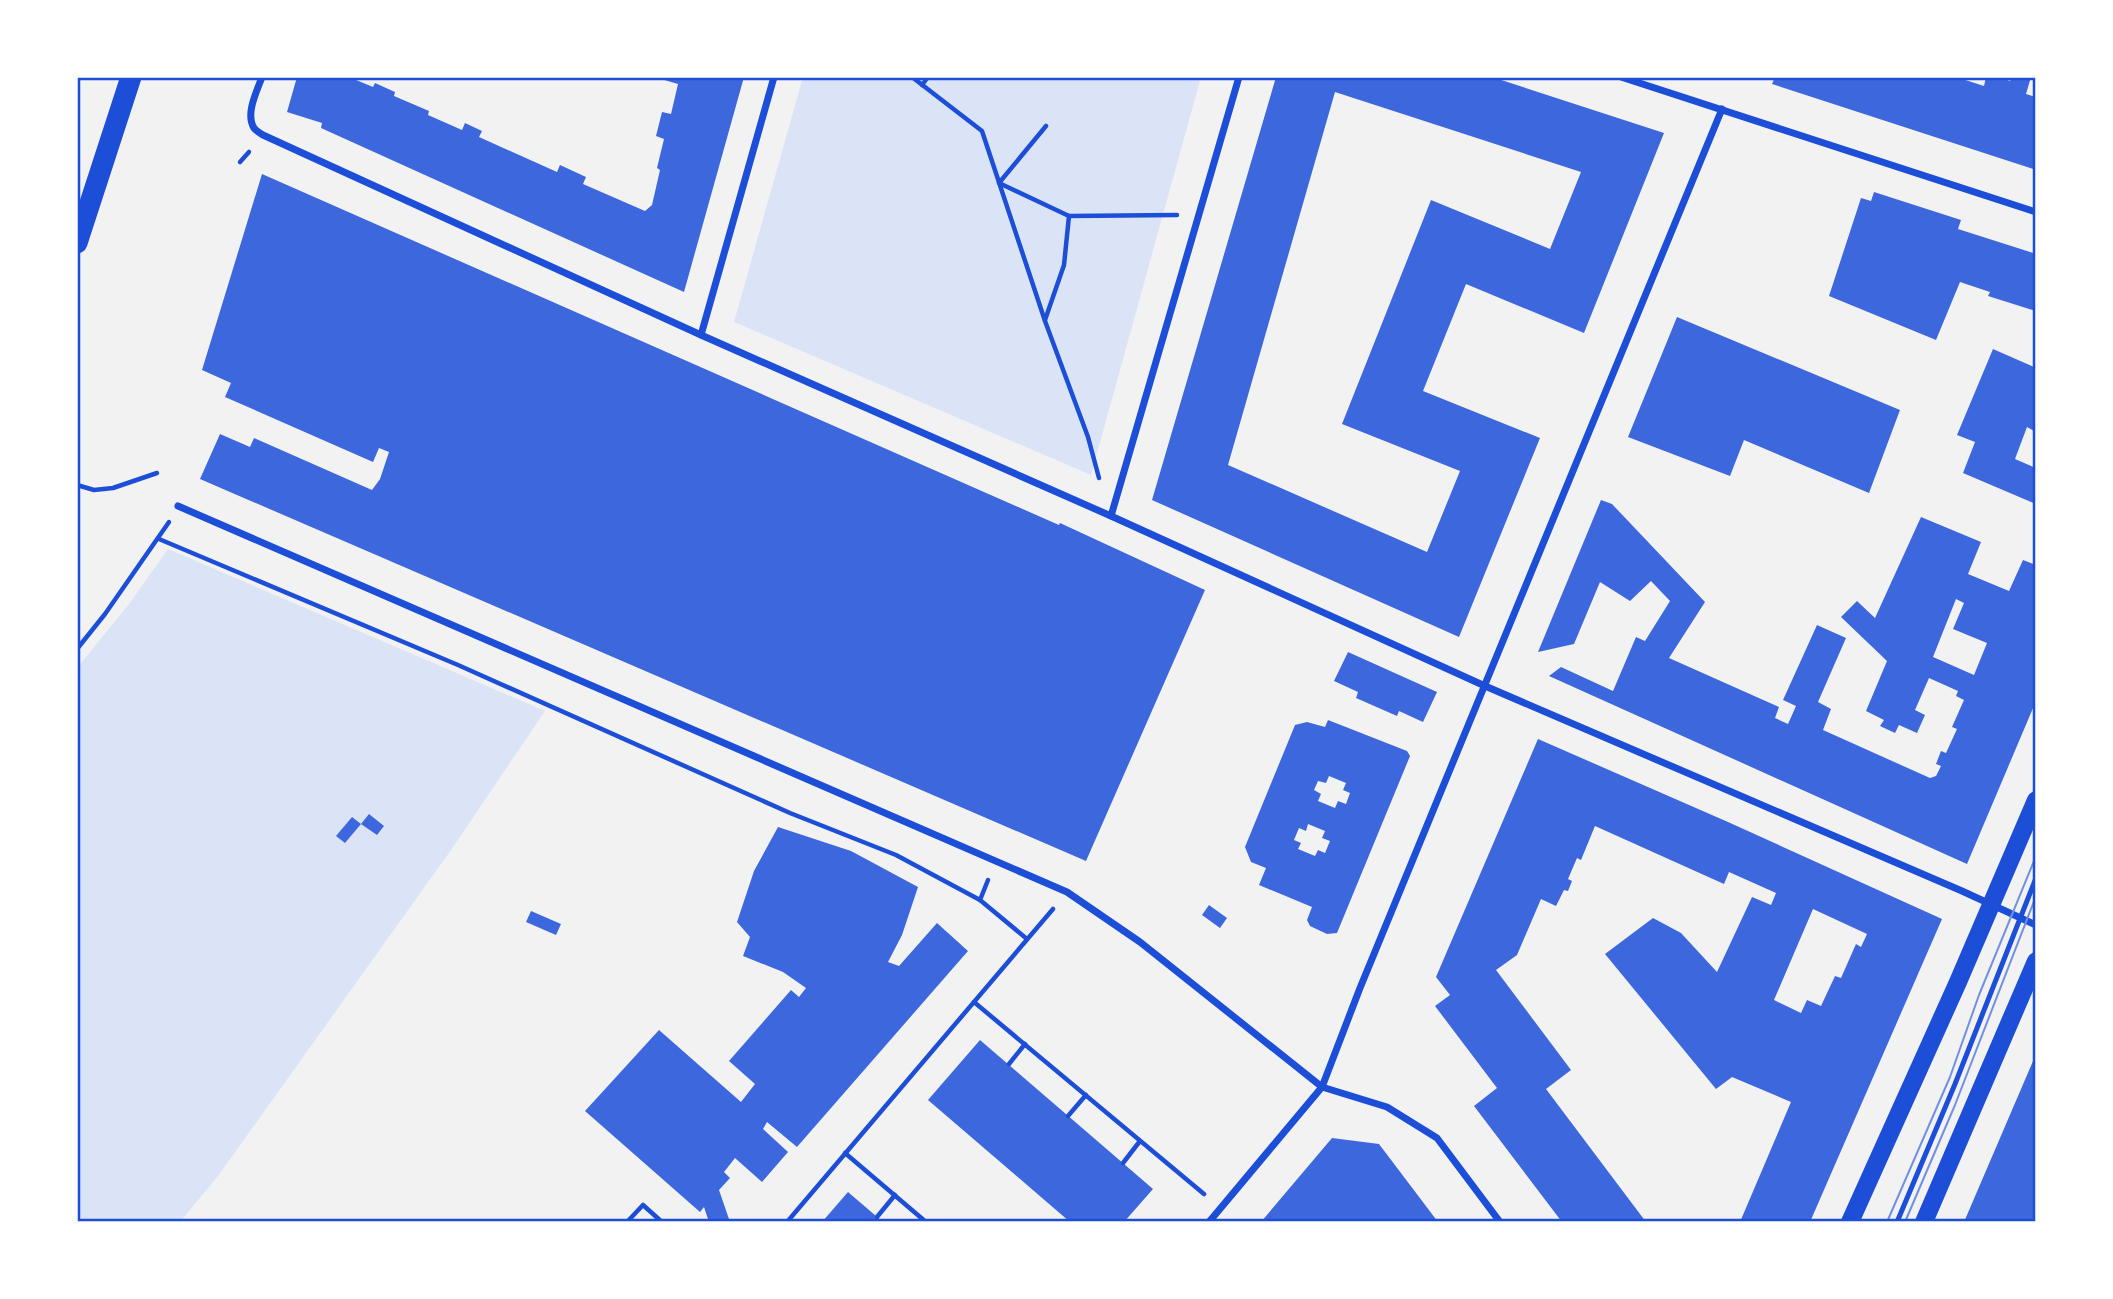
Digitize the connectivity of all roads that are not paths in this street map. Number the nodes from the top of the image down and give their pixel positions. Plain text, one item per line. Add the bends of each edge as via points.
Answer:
1 (131, 77) edge
2 (262, 77) edge
3 (774, 77) edge
4 (1239, 77) edge
5 (1621, 77) edge
6 (1723, 109) junction
7 (2036, 212) edge
8 (77, 243) edge
9 (701, 335) junction
10 (178, 506) road end
11 (1111, 516) junction
12 (1485, 686) junction
13 (2036, 800) edge
14 (2036, 878) edge
15 (1991, 904) junction
16 (2019, 917) junction
17 (2036, 925) edge
18 (2036, 961) edge
19 (1322, 1087) junction
20 (1209, 1222) edge
21 (1500, 1222) edge
22 (1850, 1222) edge
23 (1897, 1222) edge
24 (1924, 1222) edge

1 - 8 highway
2 - 9 street via 251,119 263,135
3 - 9 street
4 - 11 street
5 - 6 street
6 - 7 street
6 - 12 street
9 - 11 street
10 - 19 street via 1067,892 1140,942
11 - 12 street
12 - 15 street
12 - 19 street
13 - 15 main road
14 - 16 lane
15 - 16 street
15 - 22 main road
16 - 17 street
16 - 23 lane
18 - 24 main road
19 - 20 street
19 - 21 street via 1387,1107 1437,1138

